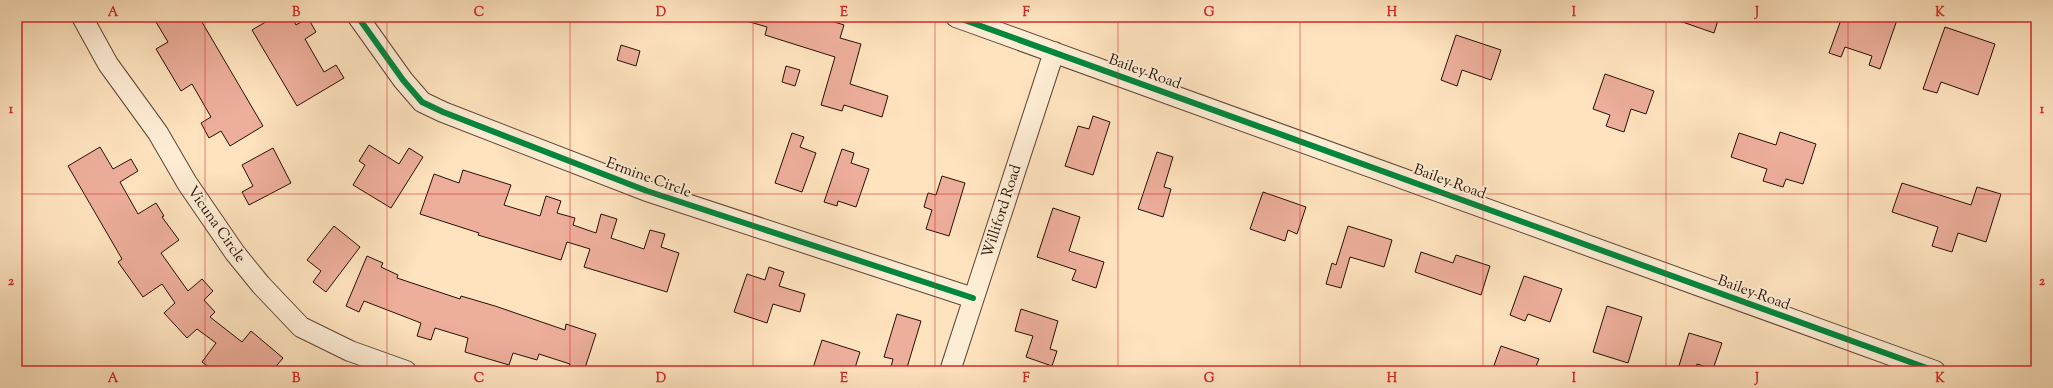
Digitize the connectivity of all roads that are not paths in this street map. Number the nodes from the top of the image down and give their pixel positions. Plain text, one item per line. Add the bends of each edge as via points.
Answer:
1 (82, 17) edge
2 (358, 17) edge
3 (956, 17) edge
4 (1054, 52) junction
5 (973, 298) junction
6 (406, 371) edge
7 (950, 371) edge
8 (1935, 371) edge

1 - 6 street, Vicuna Circle via 108,64 158,133 187,183 261,285 301,327 339,347
2 - 5 street, Ermine Circle via 422,102 443,112 647,191
3 - 4 street, Bailey Road
4 - 5 street, Williford Road
4 - 8 street, Bailey Road
5 - 7 street, Williford Road

